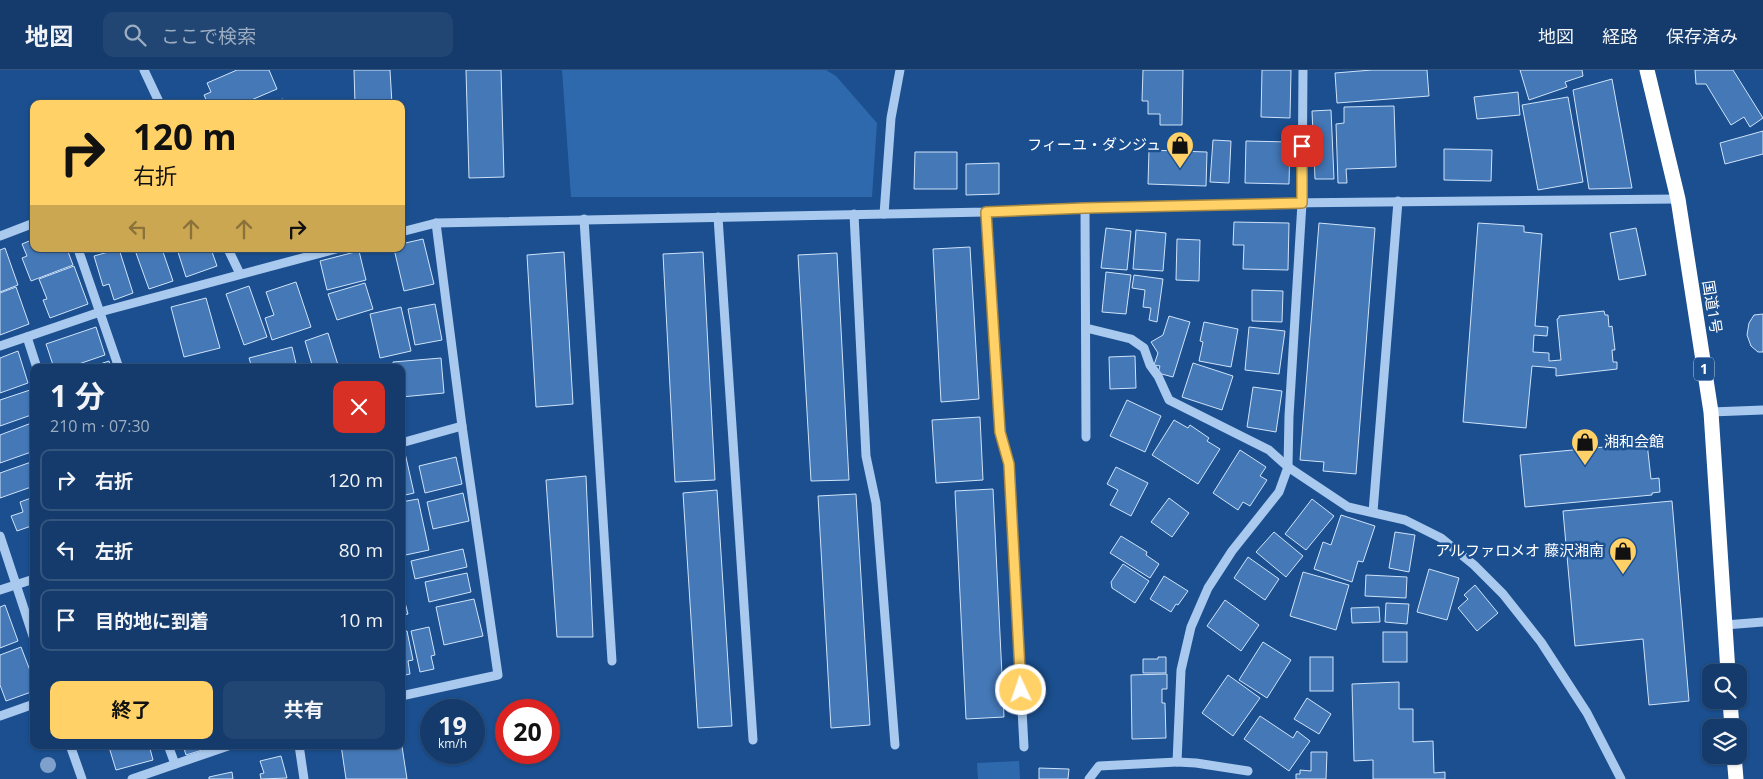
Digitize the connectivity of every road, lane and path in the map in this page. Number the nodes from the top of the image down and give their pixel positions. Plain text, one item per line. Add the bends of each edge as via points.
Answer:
1 (144, 70) edge
2 (900, 70) edge
3 (1302, 70) edge
4 (1647, 70) edge
5 (158, 100) edge
6 (1678, 199) junction
7 (1398, 201) junction
8 (1302, 203) junction
9 (1085, 208) junction
10 (986, 212) junction
11 (854, 214) junction
12 (884, 214) junction
13 (718, 217) junction
14 (584, 219) junction
15 (436, 223) junction
16 (30, 225) edge
17 (405, 231) edge
18 (0, 236) edge
19 (79, 252) edge
20 (229, 252) edge
21 (324, 252) edge
22 (240, 274) junction
23 (100, 312) junction
24 (1086, 328) junction
25 (27, 337) junction
26 (0, 346) edge
27 (36, 364) edge
28 (118, 364) edge
29 (1763, 410) edge
30 (1711, 412) junction
31 (462, 426) junction
32 (1086, 437) dead end
33 (405, 442) edge
34 (1288, 467) junction
35 (1373, 512) junction
36 (0, 536) edge
37 (30, 580) edge
38 (17, 585) junction
39 (0, 590) edge
40 (1763, 622) edge
41 (1725, 625) junction
42 (30, 626) edge
43 (612, 661) dead end
44 (1727, 664) edge
45 (405, 695) edge
46 (30, 705) edge
47 (0, 716) edge
48 (754, 740) dead end
49 (895, 745) dead end
50 (1024, 747) dead end
51 (71, 749) edge
52 (169, 749) edge
53 (219, 749) edge
54 (300, 749) edge
55 (1177, 762) junction
56 (174, 764) junction
57 (1735, 764) edge
58 (1248, 772) dead end
59 (82, 779) edge
60 (132, 779) edge
61 (304, 779) edge
62 (1088, 779) edge
63 (1621, 779) edge
64 (1736, 779) edge

1 - 5 street
2 - 12 street via 891,118
3 - 8 street
4 - 6 highway, 国道1号 / 1
6 - 7 street
6 - 30 highway, 国道1号 / 1
7 - 8 street
7 - 35 street
8 - 9 street
8 - 34 street
9 - 10 street
9 - 24 street
10 - 12 street
10 - 50 street via 1000,432 1009,464
11 - 12 street
11 - 13 street
11 - 49 street via 866,456 876,503
13 - 14 street
13 - 48 street
14 - 15 street
14 - 43 street
15 - 17 street
15 - 31 street
16 - 18 street
19 - 23 street
20 - 22 street
21 - 22 street
22 - 23 street
23 - 25 street
23 - 28 street
24 - 32 street
24 - 34 street via 1130,338 1144,348 1169,400 1269,450
25 - 26 street
25 - 27 street
29 - 30 street
30 - 41 highway, 国道1号 / 1
31 - 33 street
31 - 45 street via 498,675
34 - 35 street via 1348,507
34 - 55 street via 1279,492 1232,551 1208,588 1190,627 1181,670
35 - 63 street via 1405,520 1441,538 1503,594 1546,650
36 - 38 street
37 - 38 street
38 - 39 street
38 - 42 street
40 - 41 street
41 - 44 highway, 国道1号 / 1
46 - 47 street
51 - 59 street
52 - 56 street
53 - 56 street
54 - 61 street
55 - 58 street
55 - 62 street via 1099,766
56 - 60 street
57 - 64 highway

